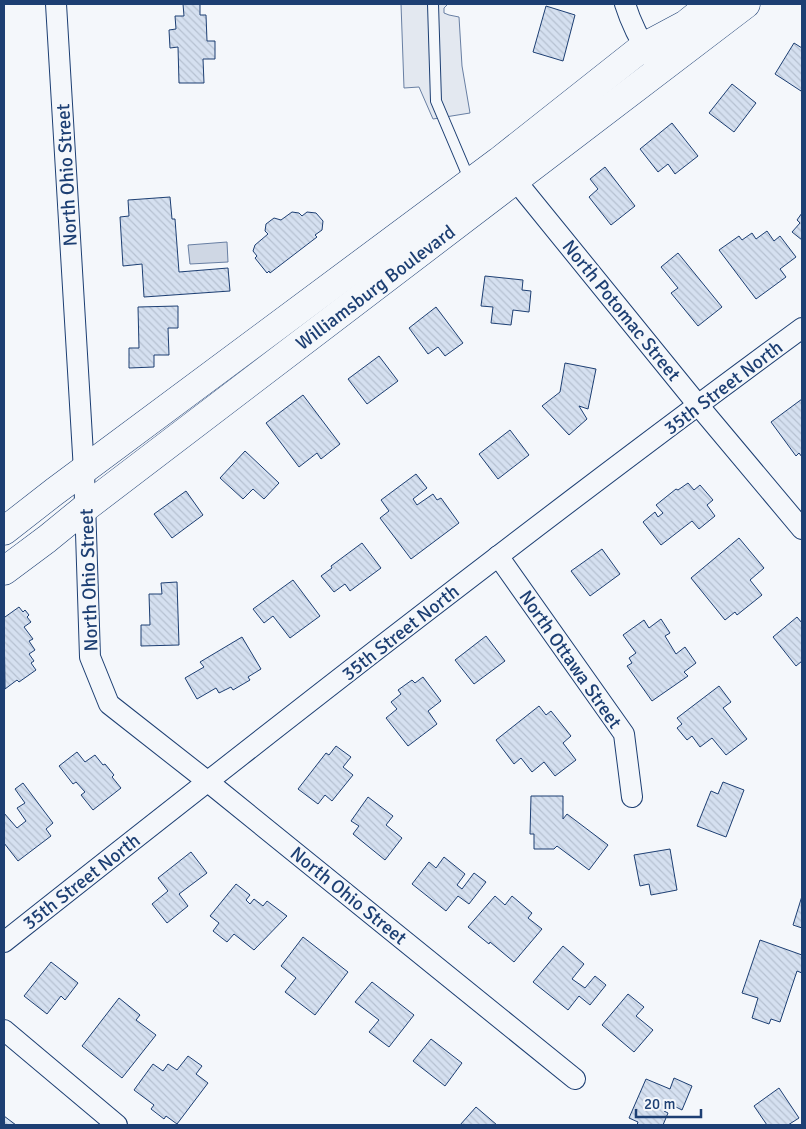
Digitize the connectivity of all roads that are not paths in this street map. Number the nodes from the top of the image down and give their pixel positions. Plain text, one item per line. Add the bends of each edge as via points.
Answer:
1 (56, 4) edge
2 (433, 4) edge
3 (624, 4) edge
4 (711, 4) edge
5 (746, 4) edge
6 (643, 47) junction
7 (659, 70) junction
8 (507, 170) junction
9 (478, 192) junction
10 (802, 328) edge
11 (698, 405) junction
12 (84, 471) junction
13 (85, 508) junction
14 (802, 529) edge
15 (4, 532) edge
16 (498, 556) junction
17 (4, 571) edge
18 (208, 781) junction
19 (632, 797) dead end
20 (4, 942) edge
21 (4, 1030) edge
22 (575, 1080) dead end
23 (117, 1125) edge

1 - 12 street, North Ohio Street
2 - 9 lane via 436,101
3 - 6 street
4 - 6 main road, Williamsburg Boulevard via 686,24
5 - 7 main road, Williamsburg Boulevard
6 - 7 street
6 - 8 main road, Williamsburg Boulevard
7 - 8 main road, Williamsburg Boulevard
8 - 9 main road, Williamsburg Boulevard
8 - 11 street, North Potomac Street
9 - 12 main road, Williamsburg Boulevard
9 - 13 main road, Williamsburg Boulevard
10 - 11 street, 35th Street North
11 - 14 street, North Potomac Street
11 - 16 street, 35th Street North
12 - 13 street, North Ohio Street
12 - 15 main road, Williamsburg Boulevard
13 - 17 main road, Williamsburg Boulevard
13 - 18 street, North Ohio Street via 90,657 109,704
16 - 18 street, 35th Street North
16 - 19 street, North Ottawa Street via 624,734
18 - 20 street, 35th Street North
18 - 22 street, North Ohio Street
21 - 23 street

